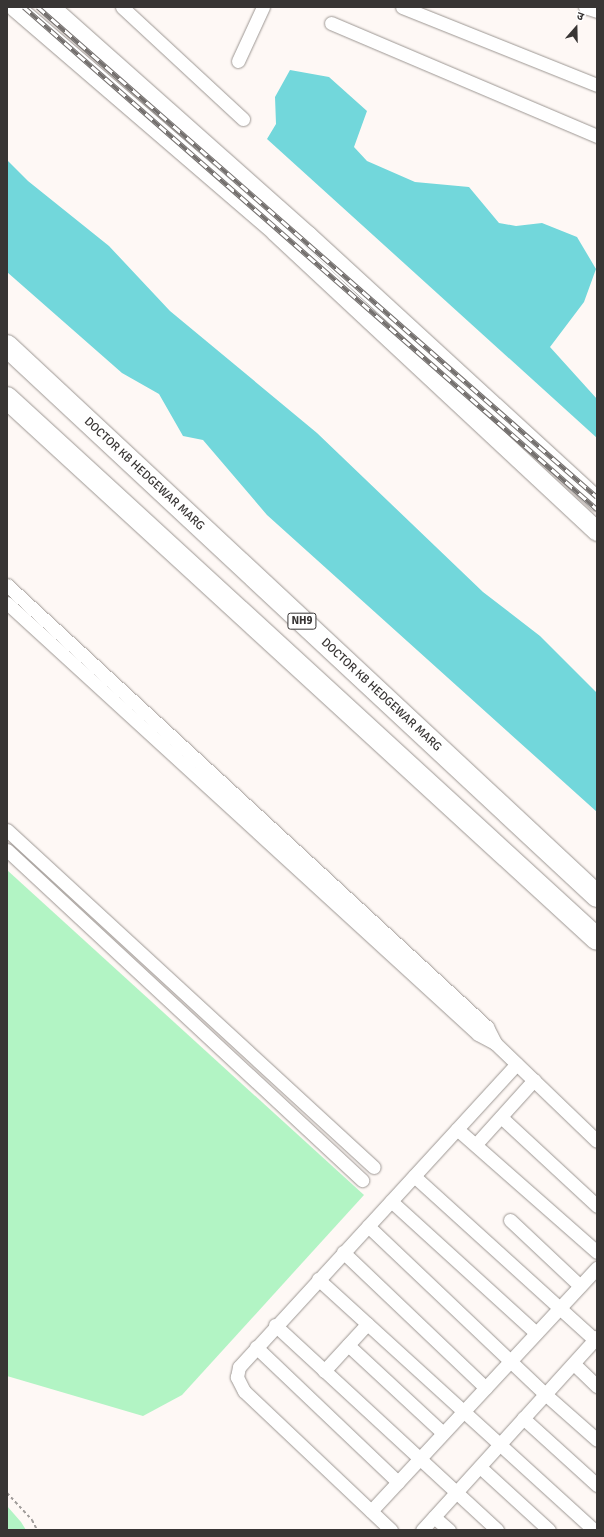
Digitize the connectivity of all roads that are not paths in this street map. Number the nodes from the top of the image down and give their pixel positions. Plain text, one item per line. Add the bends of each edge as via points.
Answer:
1 (15, 7) edge
2 (50, 7) edge
3 (122, 7) edge
4 (263, 7) edge
5 (402, 7) edge
6 (585, 7) edge
7 (597, 11) edge
8 (330, 23) dead end
9 (238, 61) dead end
10 (597, 85) edge
11 (243, 119) dead end
12 (597, 136) edge
13 (7, 346) edge
14 (7, 398) edge
15 (597, 501) edge
16 (597, 532) edge
17 (7, 585) edge
18 (7, 604) edge
19 (7, 830) edge
20 (7, 850) edge
21 (597, 896) edge
22 (597, 939) edge
23 (495, 1043) junction
24 (517, 1064) junction
25 (534, 1080) junction
26 (500, 1117) junction
27 (457, 1129) junction
28 (597, 1141) edge
29 (477, 1143) junction
30 (374, 1167) dead end
31 (414, 1176) junction
32 (362, 1180) dead end
33 (391, 1201) junction
34 (597, 1206) edge
35 (510, 1220) dead end
36 (368, 1226) junction
37 (343, 1252) junction
38 (597, 1252) edge
39 (597, 1268) edge
40 (318, 1279) junction
41 (580, 1286) junction
42 (561, 1307) junction
43 (367, 1324) junction
44 (275, 1325) junction
45 (536, 1333) junction
46 (596, 1339) edge
47 (348, 1345) junction
48 (256, 1347) junction
49 (510, 1362) junction
50 (574, 1364) junction
51 (324, 1371) junction
52 (597, 1386) edge
53 (486, 1388) junction
54 (544, 1394) junction
55 (464, 1411) junction
56 (524, 1418) junction
57 (444, 1433) junction
58 (597, 1440) edge
59 (500, 1444) junction
60 (419, 1460) junction
61 (480, 1467) junction
62 (398, 1482) junction
63 (597, 1486) edge
64 (455, 1494) junction
65 (371, 1511) junction
66 (434, 1517) junction
67 (392, 1530) edge
68 (422, 1530) edge
69 (449, 1530) edge
70 (497, 1530) edge
71 (550, 1530) edge
72 (594, 1530) edge

1 - 16 main road via 275,231
2 - 15 main road
3 - 11 street
4 - 9 street
5 - 10 street
6 - 7 street
8 - 12 street
13 - 21 highway, DOCTOR KB HEDGEWAR MARG / NH9
14 - 22 highway
17 - 23 street via 487,1027
18 - 23 street via 472,1029
19 - 30 street
20 - 32 street
23 - 24 street
24 - 25 street
24 - 27 street
25 - 26 street
25 - 28 street
26 - 29 street
26 - 34 street
27 - 29 street
27 - 31 street
29 - 38 street
31 - 33 street
31 - 42 street
33 - 36 street
33 - 45 street
35 - 41 street
36 - 37 street
36 - 49 street
37 - 40 street
37 - 53 street
39 - 41 street
40 - 43 street
40 - 44 street
41 - 42 street
42 - 45 street
42 - 46 street
43 - 47 street
43 - 55 street
44 - 48 street
44 - 51 street
45 - 49 street
46 - 50 street
47 - 51 street
47 - 57 street
48 - 62 street
48 - 65 street via 239,1367 237,1377 244,1391
49 - 53 street
49 - 54 street
50 - 52 street
50 - 54 street
51 - 60 street
53 - 55 street
54 - 56 street
54 - 58 street
55 - 57 street
55 - 59 street
56 - 59 street
56 - 63 street
57 - 60 street
59 - 61 street
59 - 72 street
60 - 62 street
60 - 64 street
61 - 64 street
61 - 71 street
62 - 65 street
64 - 66 street
64 - 70 street
65 - 67 street
66 - 68 street
66 - 69 street

